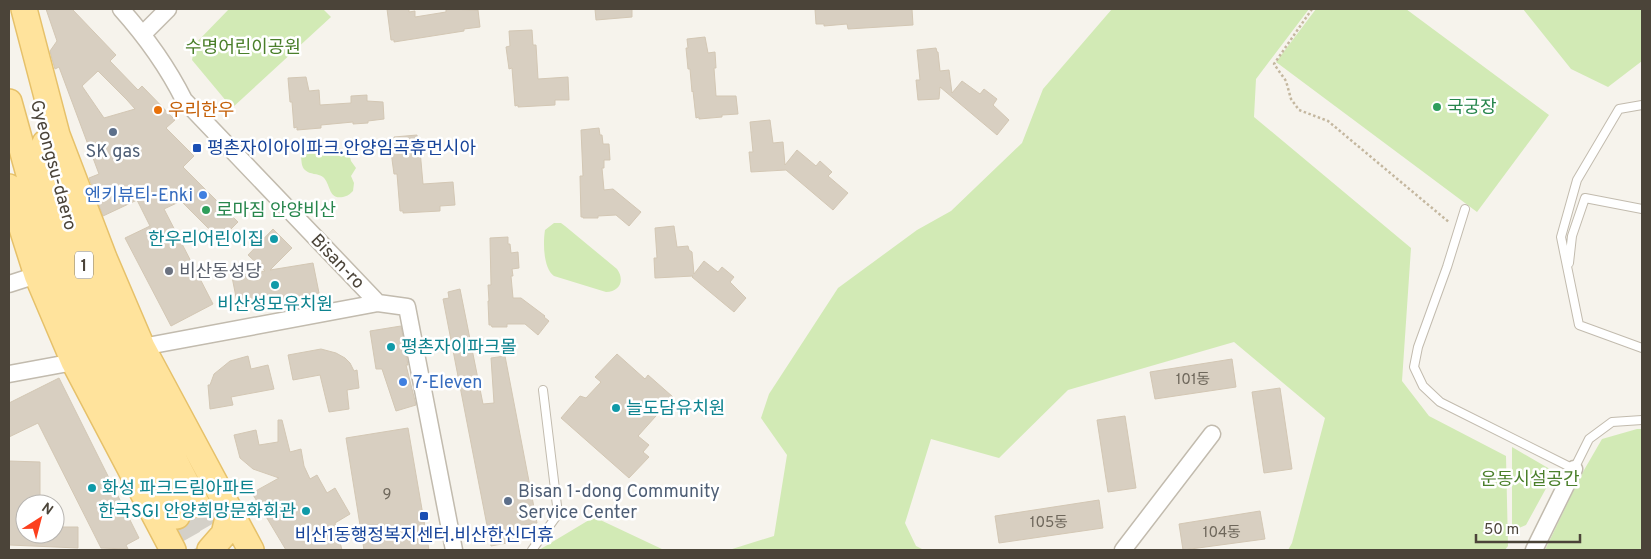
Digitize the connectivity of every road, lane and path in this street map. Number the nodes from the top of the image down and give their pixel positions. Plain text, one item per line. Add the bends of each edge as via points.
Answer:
1 (23, 9) edge
2 (121, 9) edge
3 (168, 9) edge
4 (1312, 9) edge
5 (143, 34) junction
6 (9, 102) edge
7 (1642, 105) edge
8 (9, 187) edge
9 (1465, 209) dead end
10 (1642, 209) edge
11 (1458, 231) junction
12 (1568, 270) junction
13 (37, 276) junction
14 (9, 284) edge
15 (378, 303) junction
16 (142, 347) junction
17 (1642, 348) edge
18 (74, 362) junction
19 (9, 374) edge
20 (543, 390) dead end
21 (1642, 420) edge
22 (1212, 434) dead end
23 (1574, 470) junction
24 (230, 510) junction
25 (178, 531) edge
26 (185, 550) edge
27 (210, 550) edge
28 (251, 550) edge
29 (454, 550) edge
30 (532, 550) edge
31 (1124, 550) edge
32 (1534, 550) edge

1 - 16 main road via 57,135
1 - 25 main road, Gyeongsu-daero / 1 via 35,102 61,205 119,353
2 - 5 street
3 - 5 street
4 - 11 path via 1274,64 1286,81 1291,100 1299,110 1328,121
5 - 15 street, Bisan-ro via 184,100
6 - 25 main road, Gyeongsu-daero / 1 via 40,214 95,358
7 - 12 lane via 1619,109 1577,180 1561,237
8 - 13 main road
9 - 11 lane
10 - 12 lane via 1585,198 1572,236
11 - 23 lane via 1418,347 1414,367 1422,386 1440,402
12 - 17 lane via 1579,324
13 - 14 street
13 - 18 main road
15 - 16 street
15 - 29 street, Bisan-ro via 407,307
16 - 24 main road
18 - 19 street
18 - 25 main road
20 - 30 lane via 558,514
21 - 23 lane via 1612,422 1588,439
22 - 31 street
23 - 32 street
24 - 27 main road via 224,534
24 - 28 main road
25 - 26 main road

